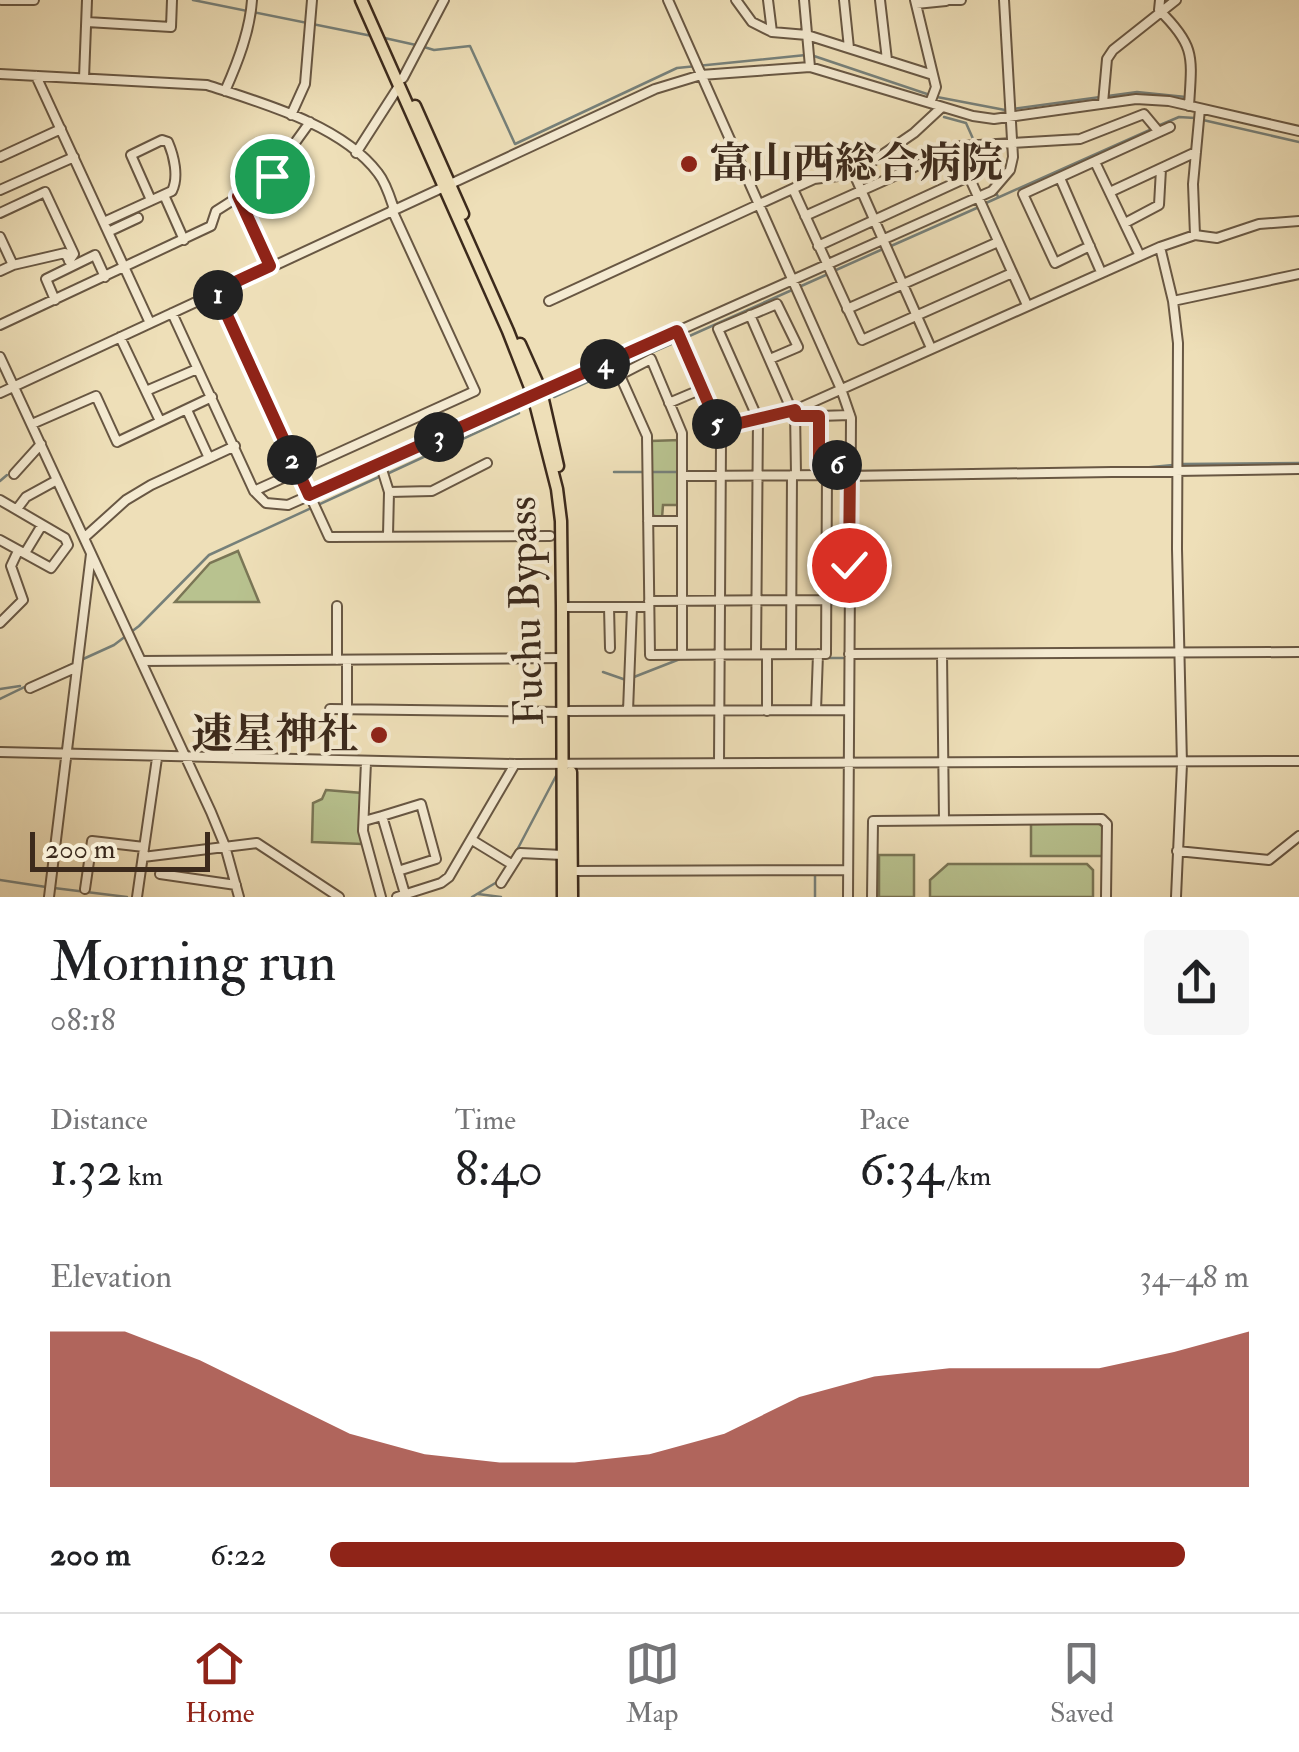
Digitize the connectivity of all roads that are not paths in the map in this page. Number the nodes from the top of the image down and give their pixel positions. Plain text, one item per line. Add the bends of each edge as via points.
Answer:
1 (2, 0) edge
2 (34, 0) edge
3 (87, 0) edge
4 (172, 0) edge
5 (252, 0) edge
6 (312, 0) edge
7 (365, 0) edge
8 (444, 0) edge
9 (668, 0) edge
10 (736, 0) edge
11 (768, 0) edge
12 (804, 0) edge
13 (844, 0) edge
14 (880, 0) edge
15 (945, 0) edge
16 (962, 0) edge
17 (1004, 0) edge
18 (1160, 0) edge
19 (1176, 0) edge
20 (916, 2) edge
21 (1160, 10) junction
22 (87, 22) junction
23 (772, 32) junction
24 (807, 35) junction
25 (850, 48) junction
26 (888, 60) junction
27 (810, 67) junction
28 (0, 74) edge
29 (933, 74) junction
30 (701, 75) junction
31 (36, 76) junction
32 (84, 78) junction
33 (401, 82) junction
34 (224, 91) junction
35 (930, 103) junction
36 (1104, 103) junction
37 (1189, 106) junction
38 (942, 107) junction
39 (1200, 109) junction
40 (291, 115) junction
41 (1012, 118) junction
42 (310, 122) junction
43 (1170, 127) dead end
44 (61, 129) junction
45 (1299, 131) edge
46 (1159, 132) junction
47 (1014, 143) junction
48 (956, 148) junction
49 (1197, 152) junction
50 (356, 153) junction
51 (0, 157) edge
52 (74, 157) junction
53 (1095, 162) junction
54 (1161, 168) junction
55 (854, 174) junction
56 (968, 177) junction
57 (1060, 178) junction
58 (446, 185) junction
59 (793, 189) junction
60 (0, 190) edge
61 (861, 190) junction
62 (1110, 192) junction
63 (164, 195) junction
64 (238, 196) junction
65 (978, 198) junction
66 (151, 200) junction
67 (759, 204) junction
68 (393, 209) junction
69 (0, 213) edge
70 (805, 216) junction
71 (138, 218) dead end
72 (874, 219) junction
73 (1299, 221) edge
74 (104, 222) junction
75 (1125, 224) junction
76 (108, 232) junction
77 (1195, 235) junction
78 (0, 236) edge
79 (184, 240) junction
80 (883, 240) junction
81 (998, 242) junction
82 (818, 246) junction
83 (1090, 246) junction
84 (1160, 247) junction
85 (1140, 256) junction
86 (71, 264) junction
87 (826, 264) junction
88 (14, 265) junction
89 (270, 266) junction
90 (125, 268) junction
91 (0, 271) edge
92 (1102, 272) junction
93 (1012, 273) junction
94 (1299, 274) edge
95 (105, 277) junction
96 (792, 280) junction
97 (903, 284) junction
98 (216, 291) junction
99 (55, 300) junction
100 (549, 301) dead end
101 (1174, 301) junction
102 (1027, 305) junction
103 (847, 309) junction
104 (172, 312) junction
105 (750, 315) junction
106 (917, 316) junction
107 (150, 322) junction
108 (0, 324) edge
109 (677, 331) junction
110 (120, 337) junction
111 (930, 348) junction
112 (0, 357) edge
113 (770, 359) junction
114 (613, 360) junction
115 (197, 369) junction
116 (620, 375) junction
117 (14, 387) junction
118 (702, 389) junction
119 (841, 389) junction
120 (146, 391) junction
121 (537, 393) junction
122 (0, 394) edge
123 (212, 397) junction
124 (669, 403) junction
125 (187, 410) junction
126 (794, 412) junction
127 (850, 415) junction
128 (819, 416) junction
129 (758, 420) junction
130 (160, 421) junction
131 (32, 424) junction
132 (719, 428) junction
133 (41, 444) junction
134 (235, 446) junction
135 (210, 458) junction
136 (380, 463) junction
137 (487, 463) dead end
138 (850, 465) junction
139 (1180, 469) junction
140 (1299, 469) edge
141 (298, 472) junction
142 (14, 474) dead end
143 (759, 475) junction
144 (794, 475) junction
145 (683, 476) junction
146 (722, 476) junction
147 (849, 476) junction
148 (57, 480) junction
149 (254, 490) junction
150 (389, 492) junction
151 (309, 495) junction
152 (0, 500) edge
153 (16, 509) junction
154 (682, 521) junction
155 (648, 522) junction
156 (42, 525) junction
157 (388, 535) junction
158 (550, 536) dead end
159 (85, 537) junction
160 (0, 540) edge
161 (21, 552) junction
162 (91, 552) junction
163 (826, 600) junction
164 (682, 601) junction
165 (721, 601) junction
166 (757, 601) junction
167 (792, 601) junction
168 (647, 604) junction
169 (337, 606) dead end
170 (567, 607) junction
171 (609, 607) junction
172 (632, 607) junction
173 (0, 623) edge
174 (610, 648) dead end
175 (1180, 652) junction
176 (1299, 652) edge
177 (756, 654) junction
178 (767, 654) junction
179 (791, 654) junction
180 (818, 654) junction
181 (849, 654) junction
182 (942, 654) junction
183 (682, 655) junction
184 (720, 655) junction
185 (563, 658) junction
186 (342, 660) junction
187 (141, 661) junction
188 (77, 662) junction
189 (30, 688) dead end
190 (330, 709) dead end
191 (347, 709) junction
192 (816, 710) junction
193 (848, 710) junction
194 (628, 711) junction
195 (720, 711) junction
196 (767, 711) junction
197 (566, 712) junction
198 (0, 752) edge
199 (66, 755) junction
200 (157, 758) junction
201 (185, 758) junction
202 (1299, 761) edge
203 (366, 762) junction
204 (943, 763) junction
205 (516, 764) junction
206 (567, 764) junction
207 (719, 764) junction
208 (848, 764) junction
209 (1182, 764) junction
210 (382, 816) junction
211 (364, 820) junction
212 (944, 820) junction
213 (1299, 836) edge
214 (472, 840) junction
215 (225, 846) junction
216 (144, 852) junction
217 (1177, 852) junction
218 (564, 854) junction
219 (508, 862) dead end
220 (848, 870) junction
221 (398, 871) junction
222 (572, 871) junction
223 (160, 874) dead end
224 (501, 883) dead end
225 (236, 884) junction
226 (85, 888) dead end
227 (401, 896) edge
228 (49, 897) edge
229 (137, 897) edge
230 (239, 897) edge
231 (339, 897) edge
232 (381, 897) edge
233 (563, 897) edge
234 (572, 897) edge
235 (848, 897) edge
236 (872, 897) edge
237 (1106, 897) edge
238 (1176, 897) edge

1 - 2 street
3 - 22 street
4 - 22 street via 171,26
5 - 34 street
6 - 40 street via 305,84
7 - 33 highway, Fuchu Bypass
8 - 33 street
9 - 30 street
10 - 23 street via 752,22
11 - 23 street
12 - 24 street
13 - 25 street
14 - 26 street
15 - 16 street
15 - 20 street
17 - 41 street
18 - 21 street
19 - 21 street
20 - 29 street
21 - 36 street via 1107,58
21 - 37 street via 1182,32 1192,58
22 - 32 street
23 - 24 street
24 - 25 street
24 - 27 street
25 - 26 street
26 - 29 street
27 - 30 street
27 - 35 street
28 - 31 street
29 - 35 street
30 - 58 street via 655,89
30 - 67 street
31 - 32 street
31 - 44 street
32 - 34 street
33 - 50 street
33 - 58 highway, Fuchu Bypass
34 - 40 street
35 - 38 street
36 - 37 street via 1136,99
36 - 41 street
37 - 39 street
38 - 41 street
38 - 55 street
39 - 45 street
39 - 49 street
40 - 42 street
41 - 47 street
42 - 50 street
42 - 64 street via 272,176
43 - 46 street
44 - 51 street
44 - 52 street
46 - 47 street via 1144,114 1080,139
46 - 53 street
47 - 48 street
47 - 65 street via 1010,170
48 - 56 street
48 - 61 street
49 - 54 street
49 - 77 street
50 - 68 street via 380,175
52 - 60 street
52 - 74 street
53 - 57 street
53 - 62 street
54 - 62 street
54 - 75 street via 1159,204
55 - 59 street
55 - 61 street
56 - 65 street
56 - 72 street
57 - 83 street
57 - 83 street via 1023,194 1055,262
58 - 68 street
58 - 121 highway, Fuchu Bypass
59 - 67 street
59 - 70 street
61 - 70 street
61 - 72 street
62 - 75 street
63 - 66 street
63 - 66 street via 176,185 173,155 162,140 130,155
63 - 79 street
64 - 79 street via 216,211 212,226
64 - 89 street
65 - 80 street
65 - 81 street
66 - 74 street
67 - 96 street
67 - 100 street
68 - 89 street
68 - 141 street via 474,390
69 - 86 street via 44,192 74,254
70 - 82 street
71 - 76 street
72 - 80 street
72 - 82 street
73 - 77 street via 1259,224 1217,238
74 - 76 street
75 - 85 street
76 - 90 street
77 - 84 street
78 - 88 street
79 - 90 street
80 - 87 street
80 - 97 street
81 - 93 street
81 - 97 street
82 - 87 street
83 - 92 street
84 - 85 street
84 - 101 street
85 - 92 street
86 - 88 street via 66,253
86 - 95 street via 95,255
86 - 99 street via 46,280
87 - 96 street
87 - 103 street
88 - 91 street
89 - 98 street
90 - 95 street
90 - 107 street
92 - 102 street
93 - 102 street
93 - 106 street
94 - 101 street
95 - 99 street
96 - 109 street
96 - 119 street
97 - 103 street
97 - 106 street
98 - 104 street
98 - 141 street
99 - 108 street
101 - 139 street
102 - 111 street
103 - 106 street via 862,340
104 - 107 street
104 - 115 street
105 - 113 street
105 - 113 street via 777,304 798,347
105 - 129 street via 718,329
106 - 111 street
107 - 110 street
109 - 114 street
109 - 118 street
110 - 117 street
110 - 120 street
111 - 119 street
112 - 117 street
113 - 126 street
114 - 116 street
114 - 121 street
115 - 120 street
115 - 123 street
116 - 124 street via 651,359
116 - 155 street via 647,436
117 - 122 street
117 - 131 street
118 - 124 street
118 - 132 street
119 - 126 street
119 - 127 street
120 - 130 street
121 - 136 street
121 - 170 highway, Fuchu Bypass via 565,506
121 - 185 highway, Fuchu Bypass via 561,521
123 - 125 street
123 - 134 street
124 - 145 street via 682,433
125 - 130 street
125 - 135 street
126 - 128 street
126 - 129 street
126 - 144 street
127 - 128 street
127 - 138 street
128 - 138 street via 819,465
129 - 132 street
129 - 143 street
130 - 131 street via 117,442 96,396
131 - 133 street
132 - 146 street
133 - 142 street
133 - 148 street
134 - 135 street
134 - 149 street
135 - 159 street via 126,500
136 - 150 street
136 - 151 street
137 - 150 street via 432,491
138 - 147 street
139 - 140 street
139 - 147 street
139 - 175 street
141 - 149 street
141 - 151 street
143 - 144 street
143 - 146 street
143 - 166 street
144 - 163 street via 827,475
144 - 167 street
145 - 146 street
145 - 154 street
146 - 165 street
147 - 181 street
148 - 153 street
148 - 159 street
149 - 151 street via 280,506
150 - 157 street
151 - 157 street via 329,536
152 - 153 street
153 - 156 street
154 - 155 street
154 - 164 street
155 - 168 street
156 - 161 street
156 - 161 street via 68,545 51,568
157 - 158 street
159 - 162 street
160 - 161 street
161 - 173 street via 12,566 23,600
162 - 187 street
162 - 188 street
163 - 167 street
163 - 180 street via 826,654
164 - 165 street
164 - 168 street
164 - 183 street
165 - 166 street
165 - 184 street
166 - 167 street
166 - 177 street
167 - 179 street
168 - 172 street
168 - 183 street via 650,655
169 - 186 street
170 - 171 street
170 - 197 highway, Fuchu Bypass
171 - 172 street
171 - 174 street
172 - 194 street
175 - 176 street
175 - 182 street
175 - 209 street
177 - 178 street
177 - 184 street
178 - 179 street
178 - 196 street
179 - 180 street
180 - 192 street
181 - 182 street
181 - 193 street
182 - 204 street
183 - 184 street
184 - 195 street
185 - 186 street
185 - 197 highway, Fuchu Bypass
186 - 187 street
186 - 191 street
187 - 201 street
188 - 189 street
188 - 199 street
190 - 191 street
191 - 197 street
192 - 193 street
192 - 196 street
193 - 208 street
194 - 195 street
194 - 197 street
195 - 196 street
195 - 207 street
197 - 206 highway, Fuchu Bypass
198 - 199 street
199 - 200 street
199 - 228 street
200 - 201 street
200 - 216 street
201 - 203 street
201 - 215 street
202 - 209 street
203 - 205 street
203 - 211 street
204 - 208 street
204 - 209 street
204 - 212 street
205 - 206 street
205 - 214 street
206 - 207 street
206 - 218 highway, Fuchu Bypass
206 - 222 highway, Fuchu Bypass
207 - 208 street
208 - 220 street
209 - 217 street
210 - 211 street
210 - 221 street
210 - 221 street via 420,804 436,860
211 - 232 street
212 - 236 street via 873,821
212 - 237 street via 1102,819
213 - 217 street via 1269,860
214 - 219 street
214 - 227 street via 442,883
215 - 216 street
215 - 225 street
215 - 231 street via 257,843
216 - 226 street via 92,841
216 - 229 street
217 - 238 street
218 - 224 street via 520,852
218 - 233 highway, Fuchu Bypass
220 - 222 street
220 - 235 street
221 - 227 street
222 - 234 highway, Fuchu Bypass
223 - 225 street
225 - 230 street

